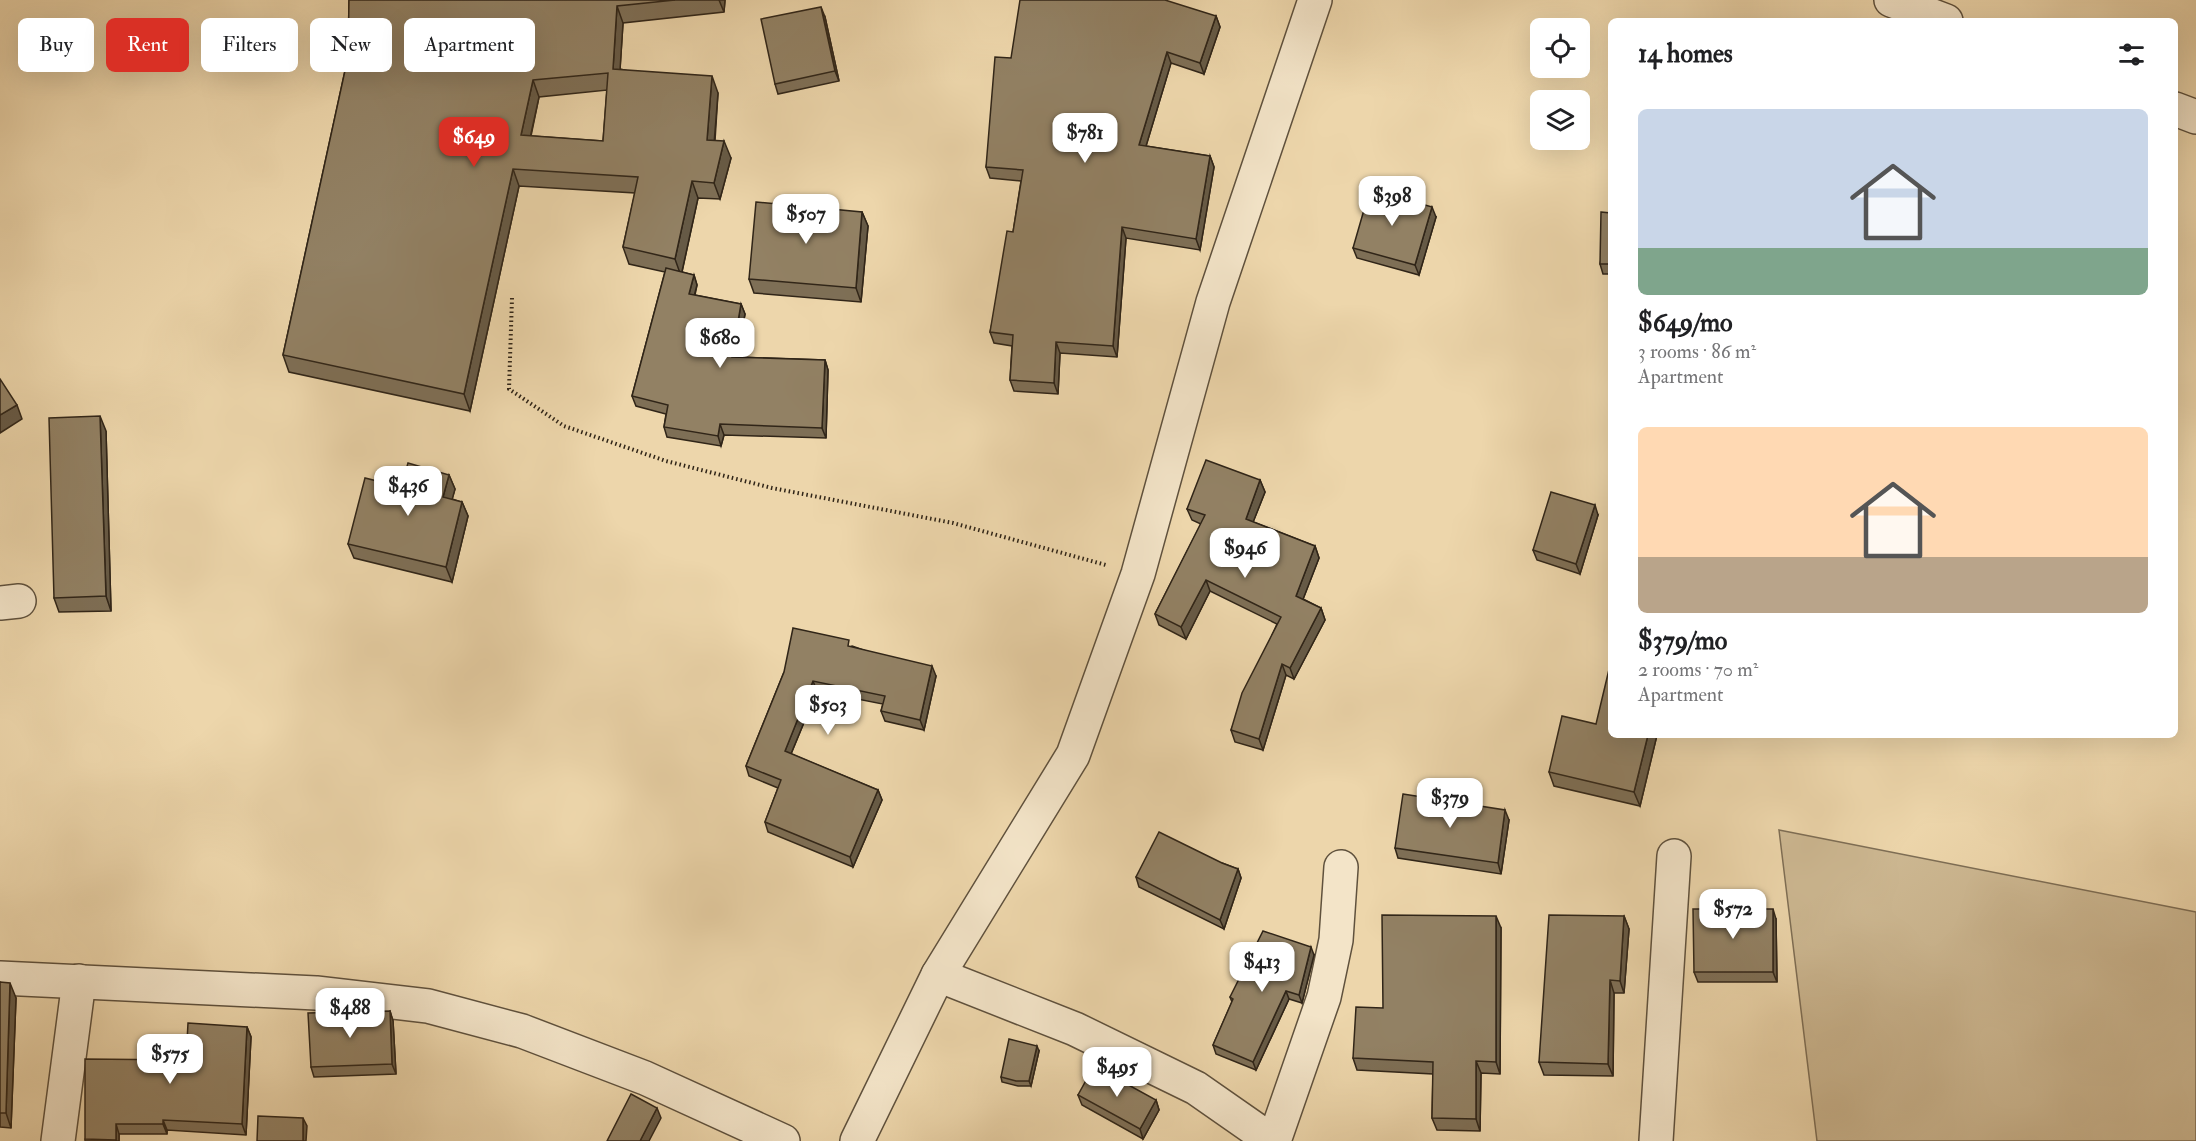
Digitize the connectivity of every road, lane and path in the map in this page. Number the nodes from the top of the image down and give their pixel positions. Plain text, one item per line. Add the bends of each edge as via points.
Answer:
1 (1315, 0) edge
2 (1891, 0) edge
3 (1938, 18) edge
4 (2178, 110) edge
5 (2196, 117) edge
6 (512, 298) dead end
7 (1138, 574) junction
8 (1674, 856) dead end
9 (1341, 867) dead end
10 (938, 975) junction
11 (0, 978) edge
12 (79, 981) junction
13 (58, 1141) edge
14 (783, 1141) edge
15 (857, 1141) edge
16 (1273, 1141) edge
17 (1656, 1141) edge

1 - 7 street via 1213,302
2 - 3 street
4 - 5 street
6 - 7 path via 509,388 564,426 666,461 772,488 953,523
7 - 10 street via 1073,754
8 - 17 street
9 - 16 street via 1336,940 1324,997
10 - 15 street
10 - 16 street via 1074,1029 1196,1088
11 - 12 street
12 - 13 street
12 - 14 street via 316,993 428,1006 522,1030 645,1078

